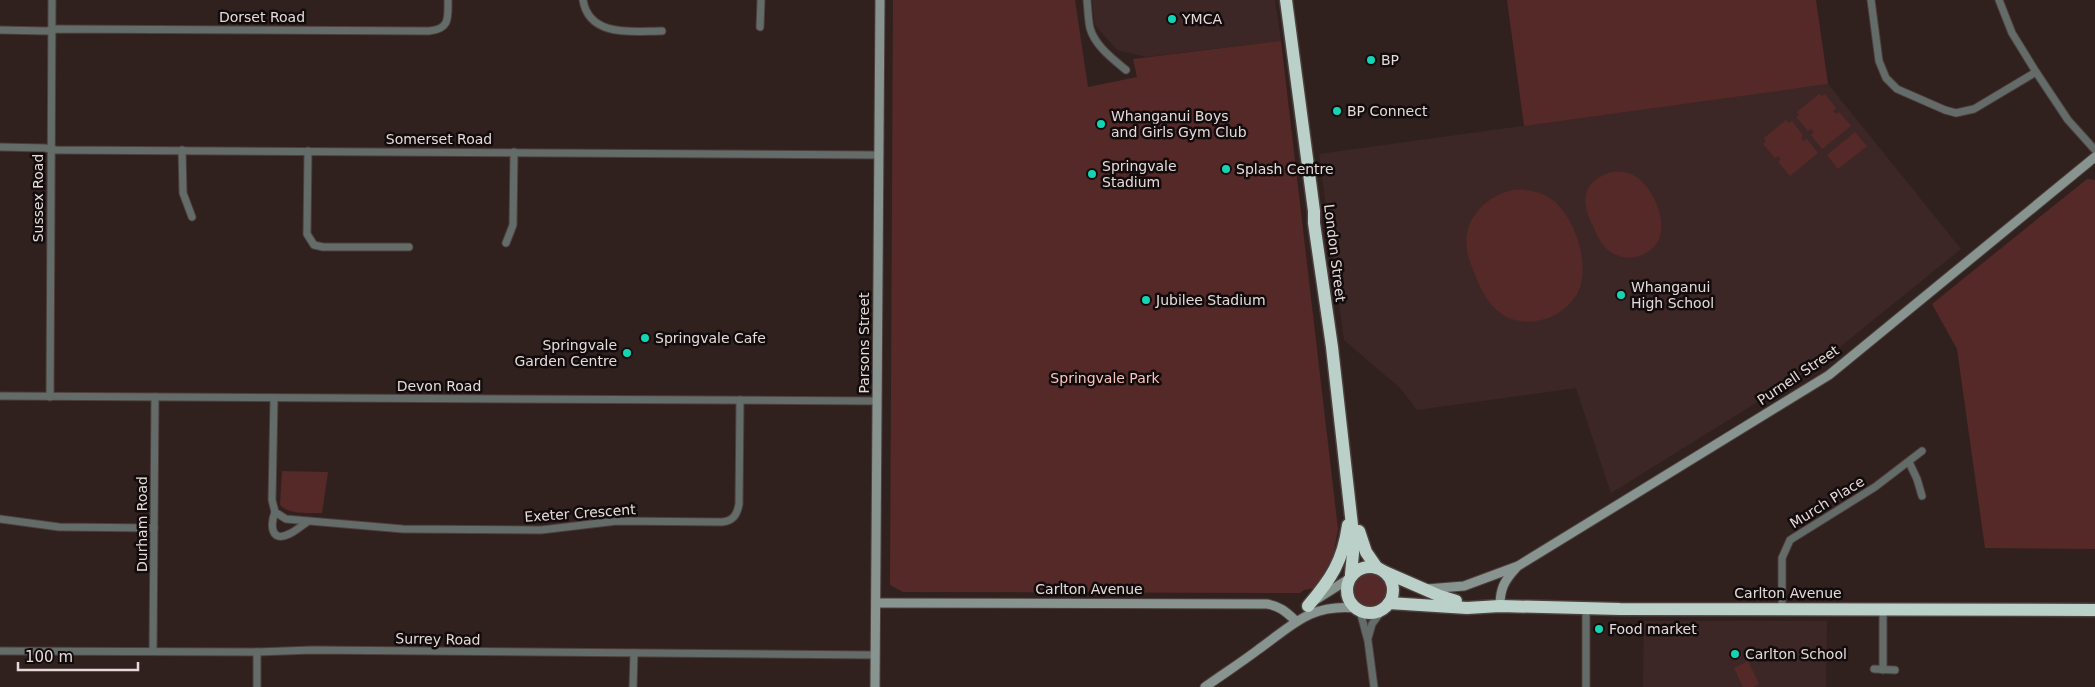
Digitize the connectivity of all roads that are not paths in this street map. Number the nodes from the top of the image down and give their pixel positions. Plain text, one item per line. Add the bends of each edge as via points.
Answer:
1 (52, 0) edge
2 (448, 0) edge
3 (583, 0) edge
4 (761, 0) edge
5 (880, 0) edge
6 (1087, 0) edge
7 (1286, 0) edge
8 (1871, 0) edge
9 (1999, 0) edge
10 (760, 27) dead end
11 (0, 30) edge
12 (52, 30) junction
13 (662, 31) dead end
14 (1126, 70) dead end
15 (2036, 72) junction
16 (0, 147) edge
17 (51, 149) junction
18 (182, 150) junction
19 (2095, 150) edge
20 (308, 151) junction
21 (514, 152) junction
22 (878, 155) junction
23 (2095, 157) edge
24 (192, 217) dead end
25 (506, 243) dead end
26 (409, 247) dead end
27 (0, 396) edge
28 (50, 397) junction
29 (154, 397) junction
30 (274, 398) junction
31 (740, 400) junction
32 (877, 401) junction
33 (1922, 451) dead end
34 (1909, 462) junction
35 (1922, 496) dead end
36 (1350, 510) junction
37 (275, 512) junction
38 (0, 519) edge
39 (307, 522) junction
40 (154, 528) junction
41 (1518, 566) junction
42 (1381, 570) junction
43 (1349, 577) junction
44 (1421, 589) junction
45 (876, 603) junction
46 (1308, 606) junction
47 (1386, 606) junction
48 (1481, 606) junction
49 (1500, 606) junction
50 (1586, 607) junction
51 (1782, 608) junction
52 (1883, 609) junction
53 (1358, 610) junction
54 (2095, 610) edge
55 (1296, 620) junction
56 (1368, 641) junction
57 (0, 651) edge
58 (153, 651) junction
59 (257, 652) junction
60 (634, 653) junction
61 (875, 655) junction
62 (1874, 670) dead end
63 (1883, 670) junction
64 (1895, 670) dead end
65 (257, 687) edge
66 (633, 687) edge
67 (875, 687) edge
68 (1205, 687) edge
69 (1374, 687) edge
70 (1586, 687) edge

1 - 12 street, Sussex Road
2 - 12 street, Dorset Road via 445,26 429,31
3 - 13 street via 593,22 611,30
4 - 10 street
5 - 22 main road, Parsons Street
6 - 14 street via 1090,28 1096,41
7 - 36 highway, London Street
8 - 15 street via 1882,70 1891,84 1945,110 1956,113 1974,109
9 - 15 street via 2012,33
11 - 12 street
12 - 17 street, Sussex Road
15 - 19 street via 2068,120
16 - 17 street, Somerset Road
17 - 18 street, Somerset Road
17 - 28 street, Sussex Road
18 - 20 street, Somerset Road
18 - 24 street via 183,193
20 - 21 street, Somerset Road
20 - 26 street via 307,234 314,245
21 - 22 street, Somerset Road
21 - 25 street via 513,225
22 - 32 main road, Parsons Street
23 - 41 main road, Purnell Street via 1828,375
27 - 28 street, Devon Road
28 - 29 street, Devon Road
29 - 30 street, Devon Road
29 - 40 street, Durham Road
30 - 31 street, Devon Road
30 - 37 street via 272,500
31 - 32 street, Devon Road
31 - 39 street, Exeter Crescent via 739,504 737,513 728,521 617,521 541,530 402,529
32 - 45 main road, Parsons Street
33 - 34 street, Murch Place
34 - 35 street
34 - 51 street, Murch Place via 1790,540 1782,558
36 - 42 highway, London Street via 1366,552
36 - 43 highway, London Street via 1354,543
36 - 46 highway via 1346,540 1334,572
37 - 39 street, Exeter Crescent via 286,519
37 - 39 street via 271,529 282,536
38 - 40 street via 59,527
40 - 58 street, Durham Road
41 - 44 main road, Purnell Street via 1464,586
41 - 49 main road, Purnell Street via 1503,582
42 - 43 highway via 1362,568
42 - 44 highway, Carlton Avenue
42 - 47 highway via 1390,578 1393,590
43 - 46 main road
43 - 53 highway via 1347,594
44 - 48 highway, Carlton Avenue via 1452,601
45 - 55 main road, Carlton Avenue via 1267,604 1283,609
45 - 61 main road, Parsons Street
46 - 55 main road
47 - 48 highway, Carlton Avenue
47 - 53 highway via 1369,613
47 - 56 street via 1369,630
48 - 49 highway, Carlton Avenue
49 - 50 highway, Carlton Avenue
50 - 51 highway, Carlton Avenue
50 - 70 street
51 - 52 highway, Carlton Avenue
52 - 54 highway, Carlton Avenue
52 - 63 street
53 - 55 main road via 1326,608
53 - 56 street
55 - 68 main road
56 - 69 street
57 - 58 street, Surrey Road
58 - 59 street, Surrey Road
59 - 60 street, Surrey Road
59 - 65 street
60 - 61 street, Surrey Road
60 - 66 street
61 - 67 main road, Parsons Street
62 - 63 street
63 - 64 street

